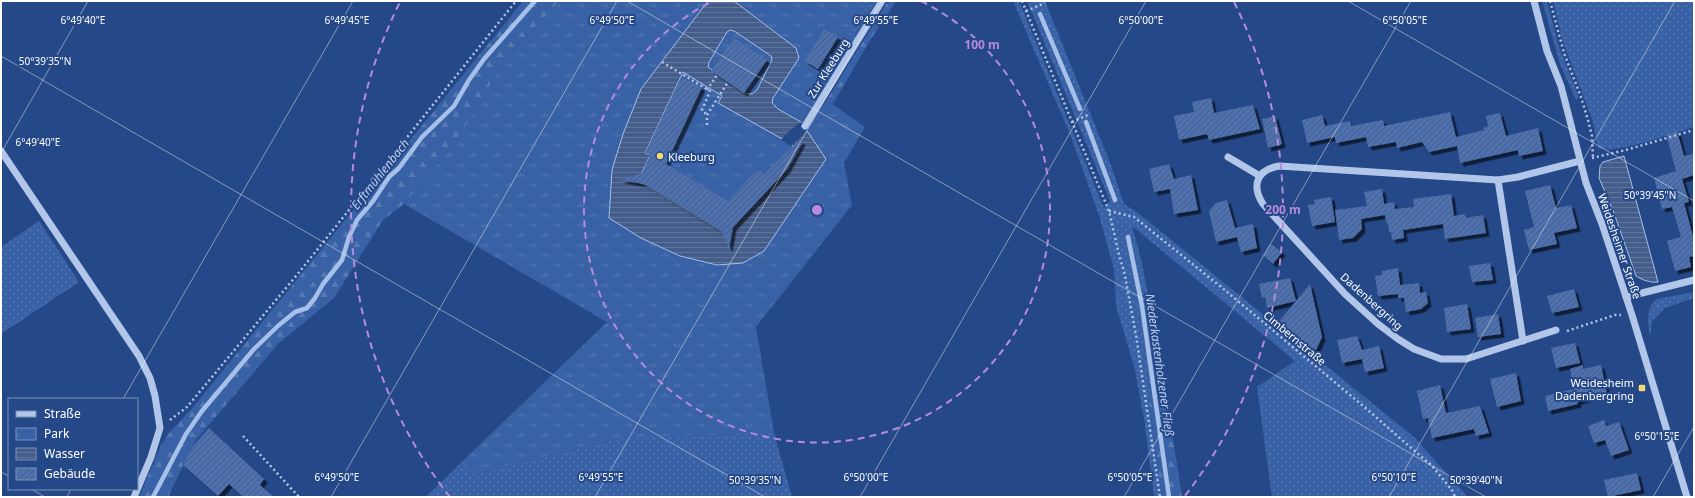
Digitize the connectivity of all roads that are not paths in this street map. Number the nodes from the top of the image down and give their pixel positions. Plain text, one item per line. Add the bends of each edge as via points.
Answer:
1 (882, 1) edge
2 (1534, 1) edge
3 (805, 126) dead end
4 (1, 151) edge
5 (1228, 157) dead end
6 (1580, 161) junction
7 (1260, 176) junction
8 (1498, 180) junction
9 (1694, 280) edge
10 (1626, 297) junction
11 (1556, 330) road end
12 (1523, 341) junction
13 (138, 488) edge
14 (1687, 497) edge

1 - 3 street, Zur Kleeburg
2 - 6 street, Weidesheimer Straße via 1547,51 1561,86
4 - 13 street via 138,356 150,378 160,428
5 - 7 street
6 - 8 street
6 - 10 street, Weidesheimer Straße
7 - 8 street via 1271,167 1291,166
7 - 12 street, Dadenbergring via 1256,186 1262,204 1345,294 1398,339 1428,355 1456,360 1479,356
8 - 12 street
9 - 10 street
10 - 14 street, Weidesheimer Straße
11 - 12 street, Dadenbergring

